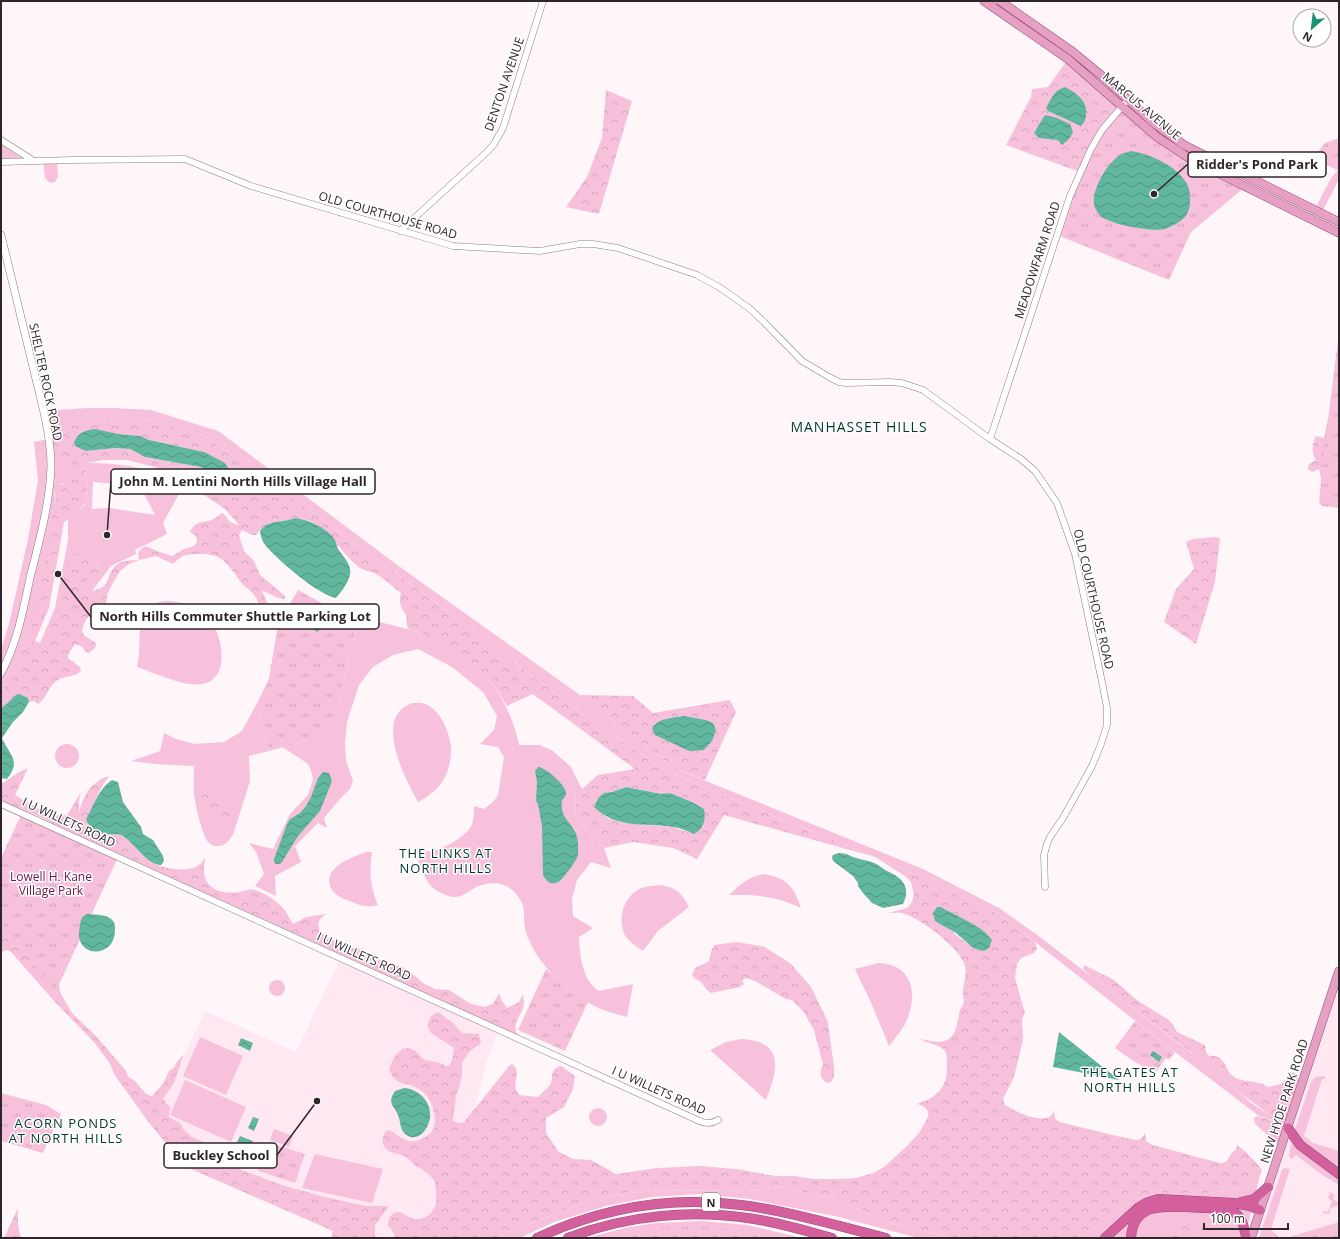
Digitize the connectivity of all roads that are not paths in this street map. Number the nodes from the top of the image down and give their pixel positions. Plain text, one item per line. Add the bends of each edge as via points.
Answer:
1 (543, 1) edge
2 (984, 1) edge
3 (1000, 1) edge
4 (1128, 99) junction
5 (1122, 107) junction
6 (1, 140) edge
7 (34, 161) junction
8 (1, 162) edge
9 (1339, 223) edge
10 (400, 231) junction
11 (1339, 233) edge
12 (1, 235) edge
13 (990, 439) junction
14 (1, 673) edge
15 (1, 804) edge
16 (1046, 887) dead end
17 (1339, 971) edge
18 (718, 1120) dead end
19 (1288, 1128) junction
20 (1339, 1174) edge
21 (1268, 1187) junction
22 (1234, 1203) junction
23 (1260, 1210) junction
24 (537, 1238) edge
25 (568, 1238) edge
26 (832, 1238) edge
27 (886, 1238) edge
28 (1105, 1238) edge
29 (1130, 1238) edge
30 (1246, 1238) edge
31 (1251, 1238) edge

1 - 10 street, DENTON AVENUE via 499,137 488,151
2 - 5 main road, MARCUS AVENUE via 1068,59
3 - 4 main road, MARCUS AVENUE via 1073,52
4 - 5 street, MEADOWFARM ROAD
4 - 9 main road, MARCUS AVENUE via 1154,124 1184,145
5 - 11 main road, MARCUS AVENUE via 1183,155
5 - 13 street, MEADOWFARM ROAD via 1102,130 1070,196
6 - 7 street
7 - 8 street, OLD COURTHOUSE ROAD
7 - 10 street, OLD COURTHOUSE ROAD via 184,159 251,186
10 - 13 street, OLD COURTHOUSE ROAD via 453,246 540,251 593,244 618,248 672,266 697,275 736,298 802,361 838,382 896,382 923,390
12 - 14 main road, SHELTER ROCK ROAD via 44,413 51,465 41,531 20,624
13 - 16 street, OLD COURTHOUSE ROAD via 1035,471 1057,503 1074,554 1107,708 1107,725 1092,766 1047,844 1044,858
15 - 18 street, I U WILLETS ROAD via 694,1119 706,1123
17 - 19 main road, NEW HYDE PARK ROAD
19 - 20 highway via 1300,1146
19 - 21 main road, NEW HYDE PARK ROAD
21 - 22 highway via 1252,1200
21 - 23 main road, NEW HYDE PARK ROAD
22 - 23 highway
22 - 28 highway via 1154,1200 1139,1207
23 - 31 main road, NEW HYDE PARK ROAD
24 - 27 highway, N via 580,1220 619,1210 660,1204 702,1202 763,1208
25 - 26 highway, N via 622,1222 694,1214 755,1219
29 - 30 highway via 1138,1217 1150,1208 1161,1206 1232,1211 1243,1222

